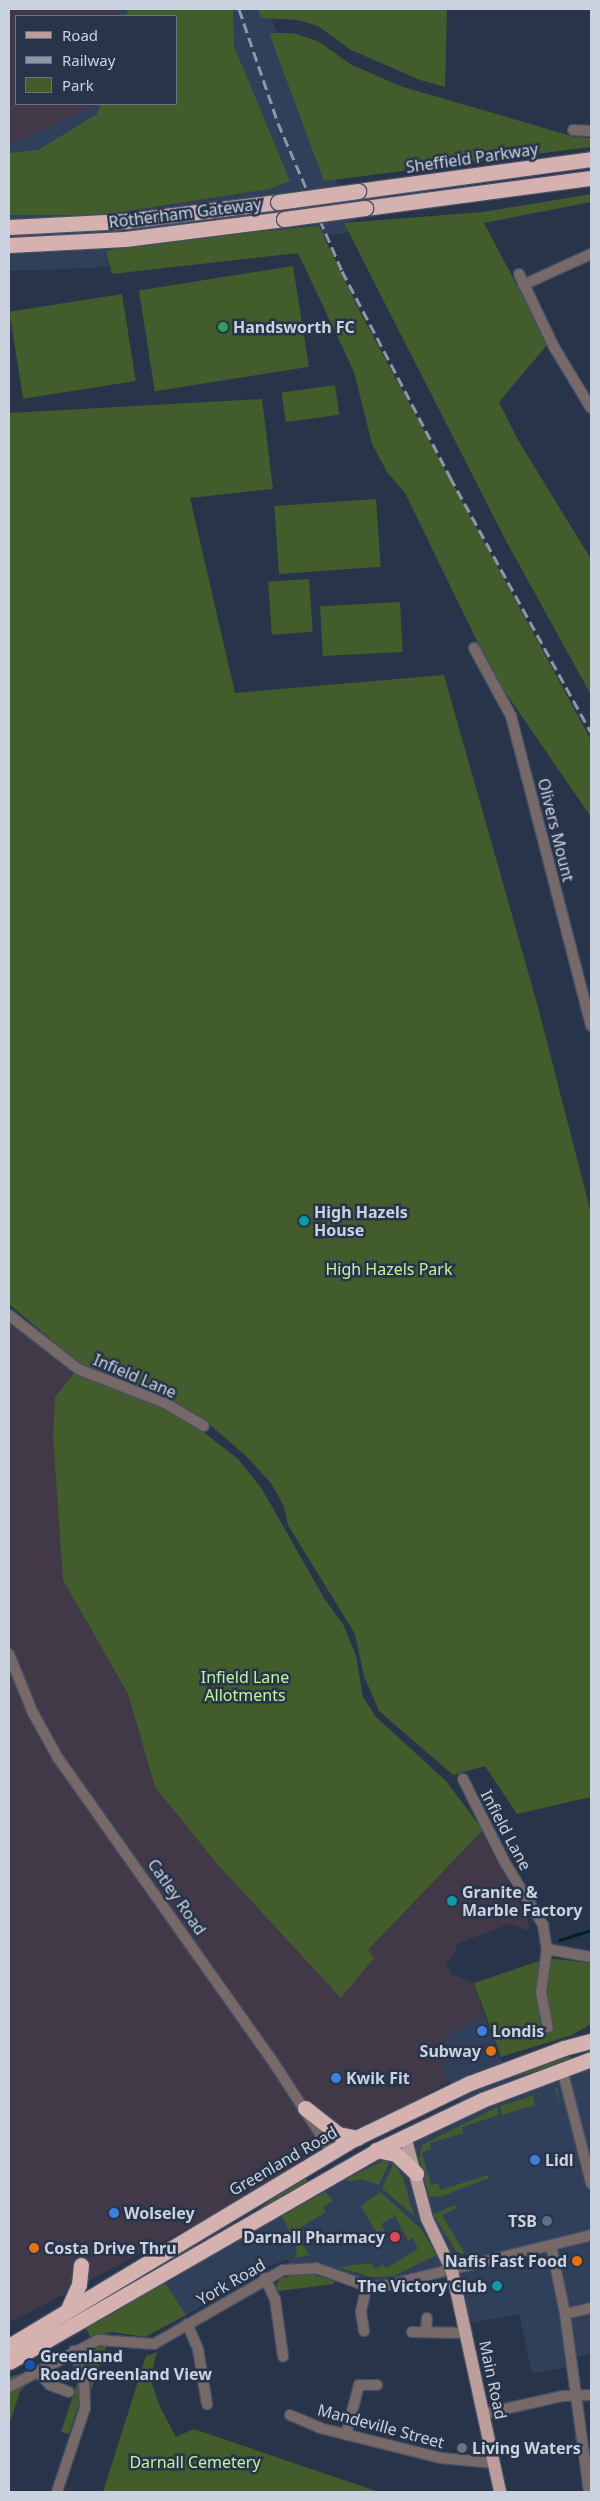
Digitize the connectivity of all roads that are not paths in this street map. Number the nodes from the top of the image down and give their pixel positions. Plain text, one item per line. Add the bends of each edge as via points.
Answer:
1 (573, 130) dead end
2 (591, 131) edge
3 (591, 160) edge
4 (591, 178) edge
5 (358, 191) joint
6 (9, 227) edge
7 (9, 244) edge
8 (591, 254) edge
9 (519, 274) dead end
10 (523, 285) junction
11 (591, 408) edge
12 (474, 648) dead end
13 (591, 1026) edge
14 (9, 1315) edge
15 (204, 1426) dead end
16 (9, 1654) edge
17 (463, 1779) dead end
18 (547, 1949) junction
19 (591, 1957) edge
20 (548, 2027) dead end
21 (591, 2041) edge
22 (591, 2059) edge
23 (562, 2069) junction
24 (417, 2107) junction
25 (305, 2108) junction
26 (405, 2136) junction
27 (354, 2139) junction
28 (379, 2149) junction
29 (332, 2152) junction
30 (416, 2173) junction
31 (329, 2177) junction
32 (591, 2183) edge
33 (591, 2236) edge
34 (551, 2245) junction
35 (81, 2265) dead end
36 (452, 2271) junction
37 (265, 2278) junction
38 (367, 2286) junction
39 (105, 2287) junction
40 (115, 2301) junction
41 (68, 2308) junction
42 (591, 2308) edge
43 (565, 2314) junction
44 (427, 2318) dead end
45 (187, 2324) junction
46 (364, 2331) dead end
47 (412, 2332) dead end
48 (426, 2332) junction
49 (467, 2333) junction
50 (9, 2346) edge
51 (74, 2351) junction
52 (283, 2356) dead end
53 (9, 2362) edge
54 (37, 2371) junction
55 (378, 2385) dead end
56 (9, 2386) edge
57 (69, 2392) dead end
58 (591, 2395) edge
59 (575, 2396) junction
60 (207, 2404) dead end
61 (483, 2414) junction
62 (290, 2415) dead end
63 (346, 2435) junction
64 (494, 2462) junction
65 (589, 2472) edge
66 (57, 2492) edge
67 (500, 2492) edge
68 (588, 2492) edge

1 - 2 street
3 - 5 highway, Sheffield Parkway
4 - 7 highway, Rotherham Gateway, bridge via 125,239
5 - 6 highway, Rotherham Gateway, bridge via 125,221
8 - 10 street
9 - 10 street
10 - 11 street via 558,354
12 - 13 street, Olivers Mount via 511,716
14 - 15 street, Infield Lane via 78,1369 165,1403
16 - 25 street, Catley Road via 33,1713 58,1758
17 - 18 street, Infield Lane via 504,1861 543,1924
18 - 19 street
18 - 20 street, Infield Lane via 541,1992
21 - 24 highway, Greenland Road via 514,2066
22 - 23 highway
23 - 26 highway
23 - 32 street
24 - 26 highway
24 - 27 highway, Greenland Road
25 - 27 highway via 338,2134
25 - 29 street, Catley Road
26 - 27 highway via 390,2130
26 - 28 highway
26 - 30 main road
27 - 29 highway, Greenland Road
28 - 29 highway via 348,2157
28 - 30 highway via 396,2154
28 - 31 highway
29 - 31 highway
29 - 39 highway, Greenland Road
30 - 36 main road via 427,2219
31 - 40 highway
33 - 34 street
34 - 36 street
34 - 43 street
35 - 41 highway via 79,2284
36 - 38 street, York Road via 397,2285
36 - 49 main road, Main Road
37 - 38 street, York Road via 283,2270 303,2267 325,2270
37 - 45 street, York Road
37 - 52 street via 275,2299
38 - 46 street via 361,2311
39 - 40 highway
39 - 41 highway, Greenland Road
40 - 53 highway
41 - 50 highway, Greenland Road
42 - 43 street
43 - 59 street
44 - 48 street
45 - 51 street, York Road via 147,2346 98,2340
45 - 60 street via 198,2349
47 - 48 street, Main Road
48 - 49 street, Main Road
49 - 61 main road, Main Road
51 - 54 street
51 - 66 street via 84,2378 85,2408
54 - 56 street
54 - 57 street via 50,2385
55 - 63 street via 360,2385
58 - 59 street
59 - 61 street
59 - 65 street
61 - 64 main road, Main Road
62 - 63 street, Mandeville Street
63 - 64 street, Mandeville Street via 453,2461
64 - 67 main road, Main Road
65 - 68 street

